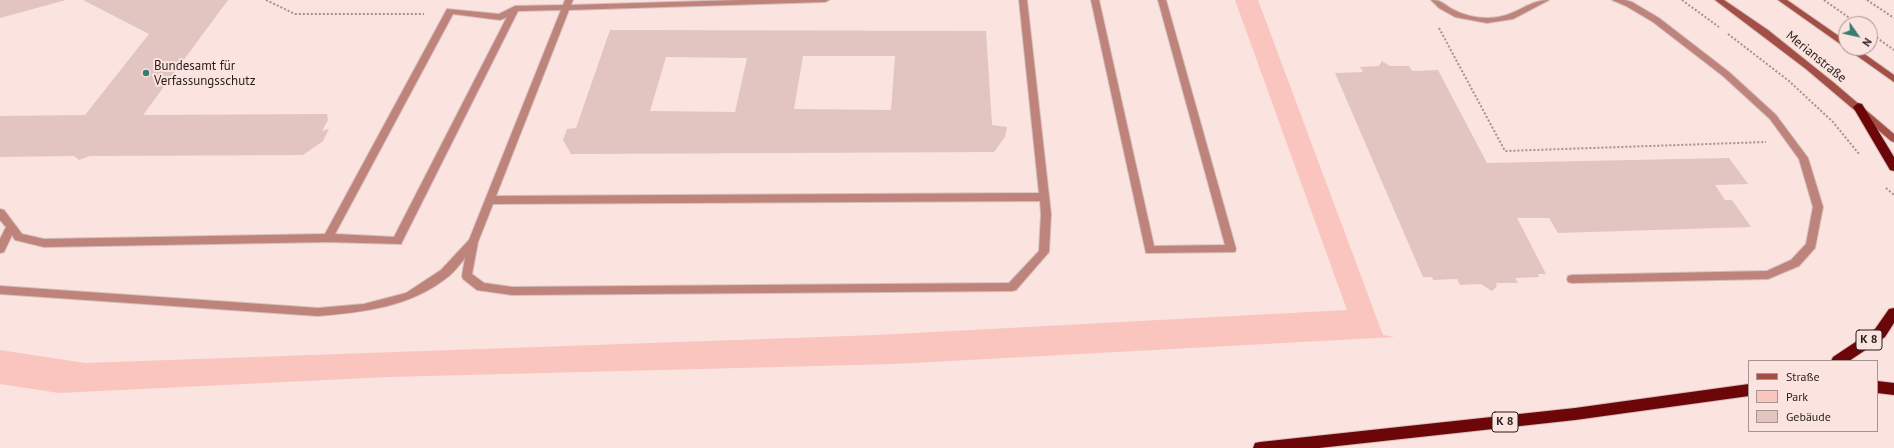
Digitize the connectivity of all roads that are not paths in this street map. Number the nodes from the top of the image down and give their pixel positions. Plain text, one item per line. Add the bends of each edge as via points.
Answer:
1 (825, 0) edge
2 (1023, 0) edge
3 (1095, 0) edge
4 (1162, 0) edge
5 (1545, 0) edge
6 (1616, 0) edge
7 (1719, 0) edge
8 (1782, 0) edge
9 (1437, 2) edge
10 (569, 3) edge
11 (515, 8) junction
12 (1838, 39) edge
13 (1861, 56) edge
14 (1894, 79) edge
15 (1858, 108) junction
16 (1894, 139) edge
17 (1894, 168) edge
18 (1044, 197) junction
19 (490, 200) junction
20 (0, 213) edge
21 (11, 227) junction
22 (328, 238) junction
23 (473, 242) junction
24 (0, 250) edge
25 (1572, 279) dead end
26 (0, 290) edge
27 (1894, 313) edge
28 (1840, 360) edge
29 (1878, 387) edge
30 (1894, 389) edge
31 (1748, 390) edge
32 (1260, 448) edge

1 - 10 lane
2 - 18 lane
3 - 4 lane via 1150,250 1231,249
5 - 9 lane via 1507,18 1489,21 1455,13
6 - 25 lane via 1656,20 1726,74 1773,117 1803,158 1818,207 1812,244 1795,263 1768,275
7 - 15 street, Merianstraße via 1748,19
8 - 12 street, Merianstraße
10 - 11 lane
10 - 19 lane
11 - 22 lane via 500,17 450,11
11 - 22 lane via 397,240
13 - 14 street
15 - 16 street, Merianstraße
15 - 17 highway
18 - 19 lane
18 - 23 lane via 1044,252 1012,287 512,291 481,288 467,276
19 - 23 lane
20 - 21 lane
21 - 22 lane via 19,237 44,243
21 - 24 lane
23 - 26 lane via 445,273 409,296 364,308 318,312
27 - 28 highway, K 8 via 1880,333
29 - 30 highway
31 - 32 highway, K 8 via 1575,414

